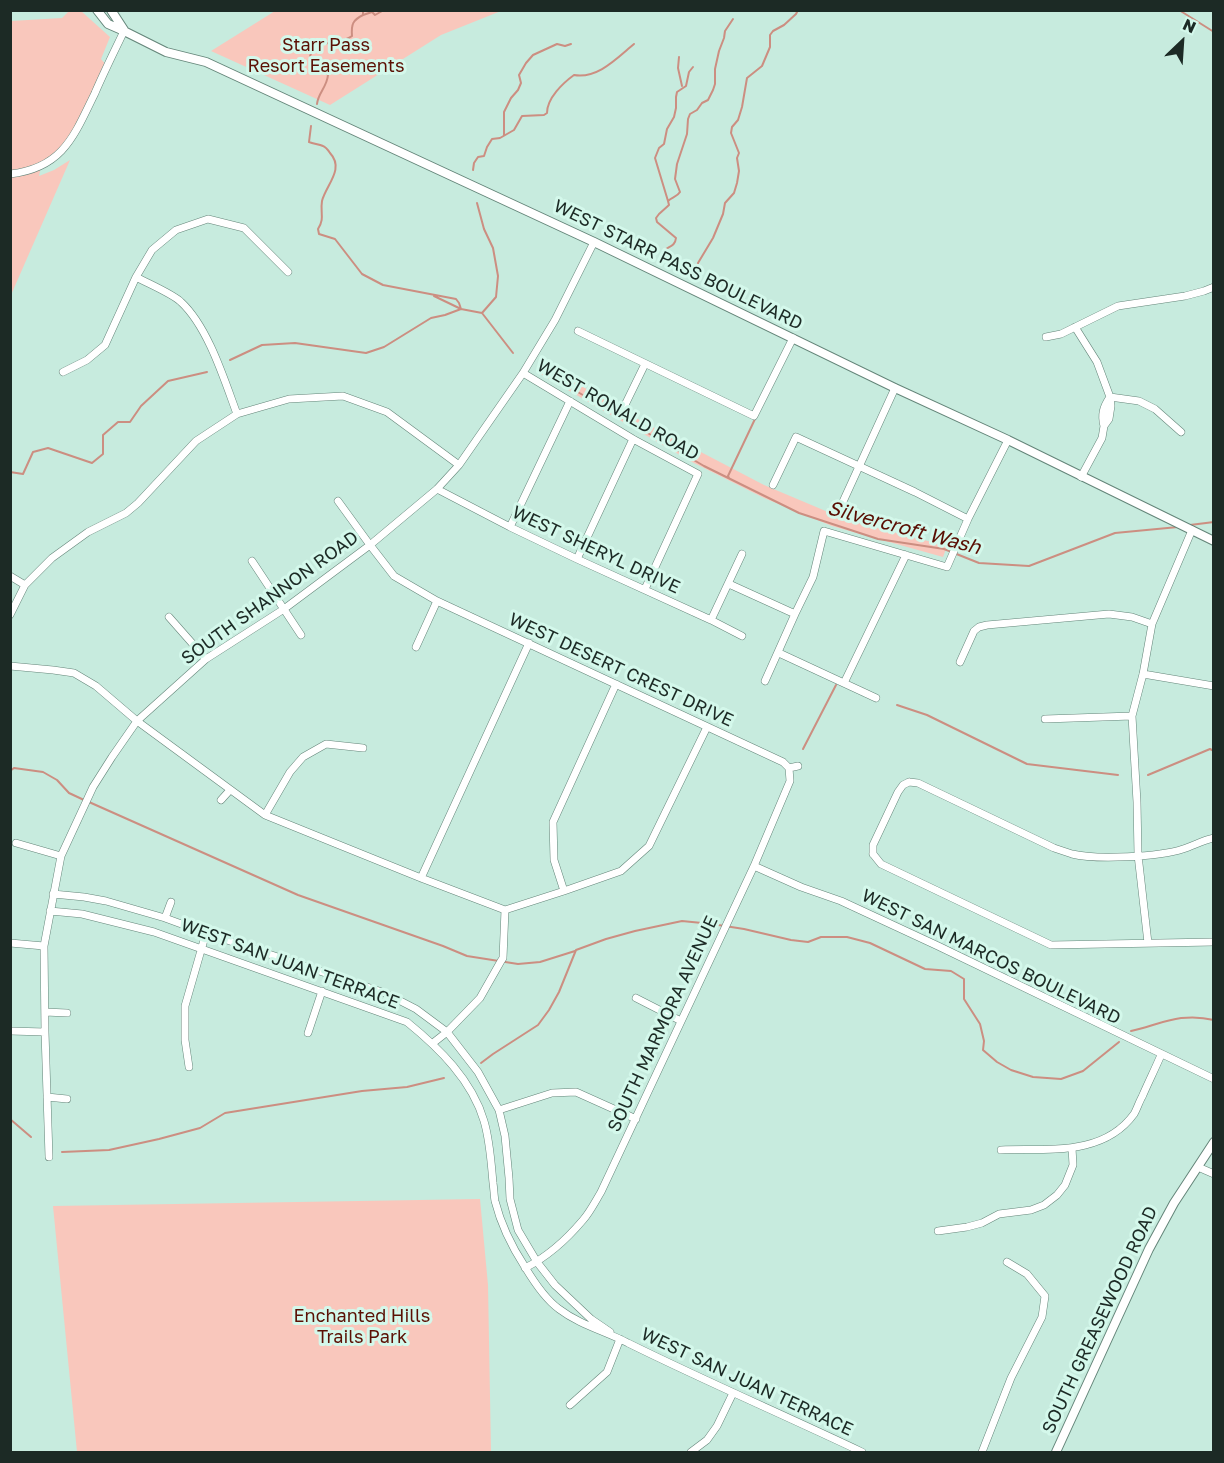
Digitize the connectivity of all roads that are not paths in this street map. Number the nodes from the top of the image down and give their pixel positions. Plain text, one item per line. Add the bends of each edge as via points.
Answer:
1 (98, 10) edge
2 (111, 10) edge
3 (124, 31) junction
4 (10, 174) edge
5 (594, 242) junction
6 (288, 272) dead end
7 (136, 277) junction
8 (1214, 287) edge
9 (1075, 327) junction
10 (578, 331) dead end
11 (1046, 337) dead end
12 (793, 338) junction
13 (645, 364) junction
14 (63, 372) dead end
15 (523, 373) junction
16 (895, 388) junction
17 (1110, 398) junction
18 (570, 401) junction
19 (624, 407) dead end
20 (237, 414) junction
21 (1181, 432) dead end
22 (633, 438) junction
23 (1008, 440) junction
24 (459, 465) junction
25 (859, 466) junction
26 (1081, 477) junction
27 (773, 485) dead end
28 (437, 489) junction
29 (338, 501) dead end
30 (841, 506) dead end
31 (968, 519) junction
32 (510, 527) junction
33 (1191, 530) junction
34 (1214, 541) edge
35 (370, 545) junction
36 (742, 554) dead end
37 (906, 555) junction
38 (578, 559) junction
39 (252, 561) dead end
40 (10, 576) edge
41 (729, 584) junction
42 (25, 585) junction
43 (645, 589) junction
44 (437, 601) junction
45 (284, 609) junction
46 (795, 614) junction
47 (10, 615) edge
48 (169, 617) dead end
49 (711, 620) junction
50 (1152, 624) junction
51 (301, 635) dead end
52 (742, 636) dead end
53 (530, 643) junction
54 (416, 647) dead end
55 (779, 653) junction
56 (206, 658) junction
57 (960, 662) dead end
58 (10, 666) edge
59 (1143, 674) junction
60 (765, 681) dead end
61 (844, 683) junction
62 (616, 684) junction
63 (1214, 686) edge
64 (876, 698) dead end
65 (1132, 716) junction
66 (1045, 719) dead end
67 (137, 722) junction
68 (707, 727) junction
69 (363, 748) dead end
70 (798, 766) dead end
71 (789, 768) junction
72 (230, 790) junction
73 (221, 800) dead end
74 (264, 815) junction
75 (1214, 838) edge
76 (16, 843) dead end
77 (1138, 855) junction
78 (61, 856) junction
79 (754, 866) junction
80 (421, 878) junction
81 (564, 891) junction
82 (53, 894) junction
83 (171, 902) dead end
84 (505, 910) junction
85 (50, 911) junction
86 (165, 918) junction
87 (206, 933) junction
88 (1214, 942) edge
89 (10, 943) edge
90 (1148, 943) junction
91 (44, 946) junction
92 (201, 950) junction
93 (322, 991) junction
94 (636, 998) dead end
95 (45, 1012) junction
96 (67, 1013) dead end
97 (681, 1020) junction
98 (10, 1031) edge
99 (45, 1032) junction
100 (447, 1032) junction
101 (308, 1034) dead end
102 (433, 1043) junction
103 (1161, 1055) junction
104 (189, 1066) dead end
105 (1214, 1079) edge
106 (47, 1097) junction
107 (67, 1099) dead end
108 (499, 1110) junction
109 (636, 1119) junction
110 (1214, 1142) edge
111 (1072, 1148) junction
112 (1001, 1150) dead end
113 (49, 1157) dead end
114 (1198, 1167) junction
115 (1214, 1174) edge
116 (938, 1231) dead end
117 (537, 1262) junction
118 (1007, 1262) dead end
119 (525, 1268) junction
120 (620, 1339) junction
121 (733, 1393) junction
122 (570, 1405) dead end
123 (691, 1452) edge
124 (862, 1452) edge
125 (982, 1452) edge
126 (1056, 1452) edge

1 - 3 street, WEST STARR PASS BOULEVARD via 108,24
2 - 3 street
3 - 4 street via 75,134 44,165
3 - 5 street, WEST STARR PASS BOULEVARD via 166,52 206,62
5 - 12 street, WEST STARR PASS BOULEVARD
5 - 15 street, SOUTH SHANNON ROAD
6 - 7 street via 244,228 208,219 176,230 152,250
7 - 14 street via 105,345
7 - 20 street via 180,301 196,321 216,358
8 - 9 street via 1185,296 1118,306
9 - 11 street
9 - 17 street via 1097,362
10 - 13 street
12 - 13 street via 754,416
12 - 16 street, WEST STARR PASS BOULEVARD
13 - 19 street
15 - 18 street, WEST RONALD ROAD
15 - 24 street, SOUTH SHANNON ROAD
16 - 23 street, WEST STARR PASS BOULEVARD
16 - 25 street
17 - 21 street via 1138,401 1155,409
17 - 26 street via 1109,419
18 - 22 street, WEST RONALD ROAD
18 - 32 street
20 - 24 street via 289,399 343,396 387,412
20 - 42 street via 196,441 126,513 88,532 52,558
22 - 38 street
22 - 43 street, WEST RONALD ROAD via 698,474
23 - 26 street, WEST STARR PASS BOULEVARD
23 - 31 street
24 - 28 street, SOUTH SHANNON ROAD
25 - 27 street via 796,437
25 - 30 street
25 - 31 street
26 - 33 street, WEST STARR PASS BOULEVARD
28 - 32 street, WEST SHERYL DRIVE
28 - 35 street, SOUTH SHANNON ROAD
29 - 35 street, WEST DESERT CREST DRIVE
31 - 37 street via 947,567
32 - 38 street, WEST SHERYL DRIVE
33 - 34 street, WEST STARR PASS BOULEVARD
33 - 50 street
35 - 44 street, WEST DESERT CREST DRIVE via 394,576
35 - 45 street, SOUTH SHANNON ROAD
36 - 41 street
37 - 46 street via 824,531 813,577
37 - 61 street
38 - 43 street, WEST SHERYL DRIVE
39 - 45 street
40 - 42 street
41 - 46 street
41 - 49 street
42 - 47 street
43 - 49 street, WEST SHERYL DRIVE
44 - 53 street, WEST DESERT CREST DRIVE
44 - 54 street
45 - 51 street
45 - 56 street, SOUTH SHANNON ROAD
46 - 55 street
48 - 56 street
49 - 52 street, WEST SHERYL DRIVE
50 - 57 street via 1109,614 977,625
50 - 59 street
53 - 62 street, WEST DESERT CREST DRIVE
53 - 80 street
55 - 60 street
55 - 61 street
56 - 67 street, SOUTH SHANNON ROAD
58 - 67 street via 74,674 96,686
59 - 63 street
59 - 65 street
61 - 64 street
62 - 68 street, WEST DESERT CREST DRIVE
62 - 81 street via 553,822 554,860
65 - 66 street
65 - 77 street
67 - 72 street
67 - 78 street, SOUTH SHANNON ROAD via 93,787
68 - 71 street, WEST DESERT CREST DRIVE
68 - 81 street via 649,846 621,871
69 - 74 street via 326,744 303,757
70 - 71 street
71 - 79 street, SOUTH MARMORA AVENUE via 790,781
72 - 73 street
72 - 74 street
74 - 80 street
75 - 77 street via 1183,849
76 - 78 street
77 - 90 street
77 - 90 street via 1095,857 1054,848 908,778 869,856 1051,945
78 - 82 street, SOUTH SHANNON ROAD
79 - 97 street, SOUTH MARMORA AVENUE
79 - 103 street, WEST SAN MARCOS BOULEVARD via 938,946
80 - 84 street
81 - 84 street
82 - 85 street, SOUTH SHANNON ROAD
82 - 86 street, WEST SAN JUAN TERRACE via 112,903
83 - 86 street, WEST SAN JUAN TERRACE
84 - 100 street via 503,958 480,998
85 - 91 street, SOUTH SHANNON ROAD
85 - 92 street, WEST SAN JUAN TERRACE via 102,918
86 - 87 street, WEST SAN JUAN TERRACE
87 - 92 street
87 - 100 street, WEST SAN JUAN TERRACE via 385,993
88 - 90 street
89 - 91 street
91 - 95 street, SOUTH SHANNON ROAD
92 - 93 street, WEST SAN JUAN TERRACE
92 - 104 street via 185,1006
93 - 101 street
93 - 102 street, WEST SAN JUAN TERRACE via 407,1022
94 - 97 street
95 - 96 street
95 - 99 street, SOUTH SHANNON ROAD
97 - 109 street, SOUTH MARMORA AVENUE
98 - 99 street
99 - 106 street, SOUTH SHANNON ROAD
100 - 102 street
100 - 108 street, WEST SAN JUAN TERRACE via 478,1072
102 - 119 street, WEST SAN JUAN TERRACE via 464,1079 484,1120 495,1201 509,1240
103 - 105 street, WEST SAN MARCOS BOULEVARD
103 - 111 street via 1134,1113 1121,1127 1104,1139
106 - 107 street
106 - 113 street, SOUTH SHANNON ROAD
108 - 109 street via 552,1093 576,1092
108 - 117 street, WEST SAN JUAN TERRACE via 510,1199 518,1230
109 - 117 street, SOUTH MARMORA AVENUE via 585,1218
110 - 114 street, SOUTH GREASEWOOD ROAD
111 - 112 street
111 - 116 street via 1073,1165 1065,1185 1044,1205 967,1227
114 - 115 street
114 - 126 street, SOUTH GREASEWOOD ROAD via 1149,1249
117 - 119 street, SOUTH MARMORA AVENUE
117 - 120 street, WEST SAN JUAN TERRACE via 569,1299
118 - 125 street via 1027,1274 1045,1296 1041,1317 1011,1378
119 - 120 street, WEST SAN JUAN TERRACE via 558,1309
120 - 121 street, WEST SAN JUAN TERRACE
120 - 122 street via 607,1372
121 - 123 street via 717,1426
121 - 124 street, WEST SAN JUAN TERRACE

